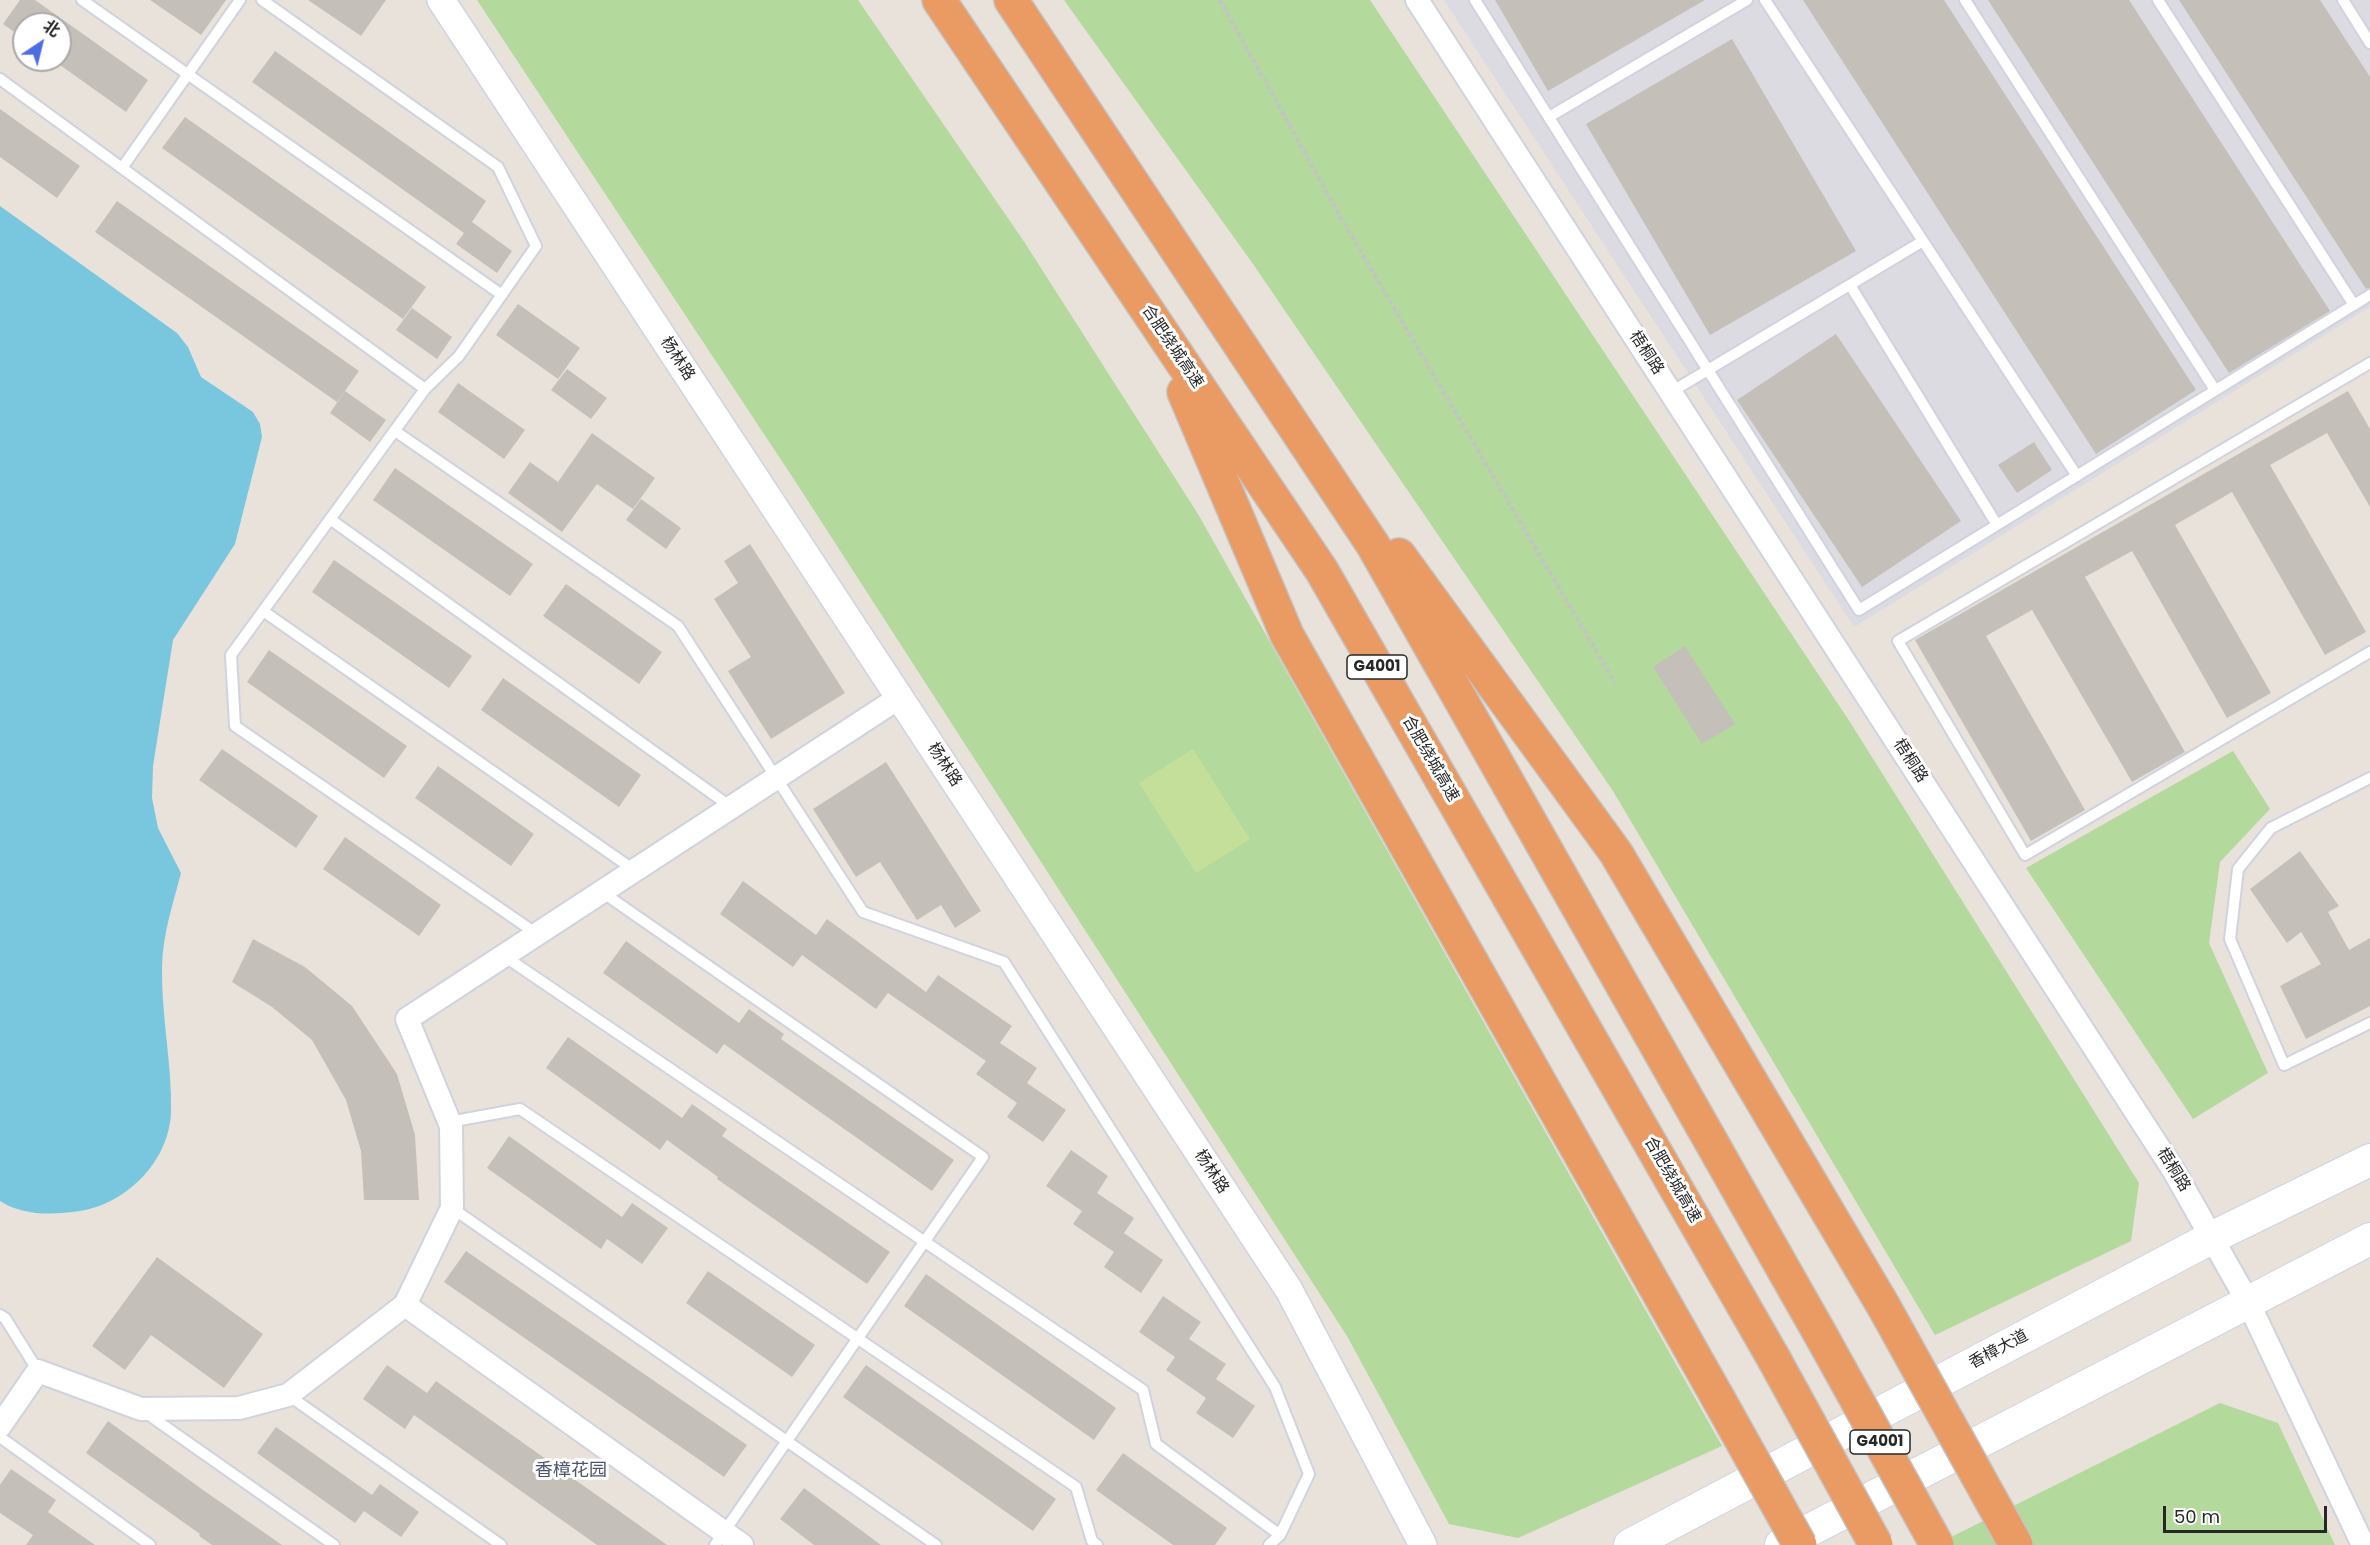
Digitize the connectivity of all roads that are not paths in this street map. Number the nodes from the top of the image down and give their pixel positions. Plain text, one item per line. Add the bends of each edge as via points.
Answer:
1 (82, 0) edge
2 (240, 0) edge
3 (262, 0) edge
4 (441, 0) edge
5 (939, 0) edge
6 (1011, 0) edge
7 (1417, 0) edge
8 (1475, 0) edge
9 (1747, 0) edge
10 (1765, 0) edge
11 (1965, 0) edge
12 (2158, 0) edge
13 (2343, 0) edge
14 (2370, 43) edge
15 (188, 74) junction
16 (0, 79) edge
17 (1549, 117) junction
18 (122, 168) junction
19 (1923, 241) junction
20 (1850, 285) junction
21 (1205, 292) junction
22 (502, 295) junction
23 (2370, 295) edge
24 (2354, 305) junction
25 (1153, 318) junction
26 (2370, 363) edge
27 (1708, 370) junction
28 (425, 388) junction
29 (2216, 390) junction
30 (1671, 392) junction
31 (395, 431) junction
32 (2077, 476) junction
33 (330, 519) junction
34 (1997, 525) junction
35 (263, 611) junction
36 (2370, 652) edge
37 (900, 697) junction
38 (775, 778) junction
39 (2370, 778) edge
40 (731, 807) junction
41 (634, 870) junction
42 (602, 892) junction
43 (537, 934) junction
44 (503, 956) junction
45 (2370, 1023) edge
46 (449, 1122) junction
47 (2370, 1160) edge
48 (452, 1208) junction
49 (2213, 1237) junction
50 (2370, 1239) edge
51 (924, 1242) junction
52 (2248, 1302) junction
53 (405, 1305) junction
54 (0, 1315) edge
55 (858, 1339) junction
56 (38, 1371) junction
57 (288, 1395) junction
58 (141, 1409) junction
59 (0, 1426) edge
60 (0, 1437) edge
61 (787, 1441) junction
62 (1280, 1535) junction
63 (727, 1541) edge
64 (150, 1545) edge
65 (334, 1545) edge
66 (501, 1545) edge
67 (936, 1545) edge
68 (1096, 1545) edge
69 (1269, 1545) edge
70 (1423, 1545) edge
71 (1630, 1545) edge
72 (1781, 1545) edge
73 (1800, 1545) edge
74 (1876, 1545) edge
75 (1937, 1545) edge
76 (2016, 1545) edge
77 (2363, 1545) edge

1 - 15 lane
2 - 15 lane
3 - 22 lane via 498,167 536,246
4 - 37 street, 杨林路
5 - 25 highway, 合肥绕城高速 / G4001
6 - 21 highway, G4001
7 - 30 street, 梧桐路
8 - 17 lane
9 - 17 lane
10 - 19 lane
11 - 29 lane
12 - 24 lane
13 - 14 lane
15 - 18 lane
15 - 22 lane
16 - 18 lane
17 - 27 lane
18 - 28 lane
19 - 20 lane
19 - 32 lane
20 - 27 lane
20 - 34 lane
21 - 75 highway, G4001, bridge via 1373,545
21 - 76 highway, bridge via 1616,853 1884,1306
22 - 28 lane via 459,356
23 - 24 lane
24 - 29 lane
25 - 73 highway, bridge via 1287,635
25 - 74 highway, 合肥绕城高速 / G4001, bridge via 1322,571 1774,1359
26 - 36 lane via 1898,641 2025,855
27 - 30 lane
27 - 34 lane via 1859,610
28 - 31 lane
29 - 32 lane
30 - 49 street, 梧桐路 via 2168,1161
31 - 33 lane
31 - 38 lane via 678,626
32 - 34 lane
33 - 35 lane
33 - 40 lane
35 - 41 lane
35 - 43 lane via 231,655 235,726
37 - 38 street
37 - 70 street, 杨林路 via 1288,1290
38 - 40 street
38 - 62 lane via 863,912 1004,962 1275,1387 1309,1474
39 - 45 lane via 2271,828 2238,869 2230,939 2284,1065
40 - 41 street
41 - 42 street
42 - 43 street
42 - 51 lane via 983,1156
43 - 44 street
44 - 46 street via 407,1019
44 - 51 lane
46 - 48 street
46 - 55 lane via 520,1108
47 - 49 main road, 香樟大道
48 - 53 street
48 - 61 lane
49 - 52 street, 梧桐路
49 - 71 main road, 香樟大道
50 - 52 main road
51 - 55 lane
51 - 62 lane via 1143,1390 1156,1444
52 - 72 main road
52 - 77 street, 梧桐路
53 - 57 street
53 - 63 street
54 - 56 lane
55 - 61 lane
55 - 68 lane via 1076,1487
56 - 58 street
56 - 59 street
57 - 58 street via 239,1408
57 - 66 lane
58 - 65 lane
60 - 64 lane
61 - 63 lane
61 - 67 lane
62 - 69 lane

